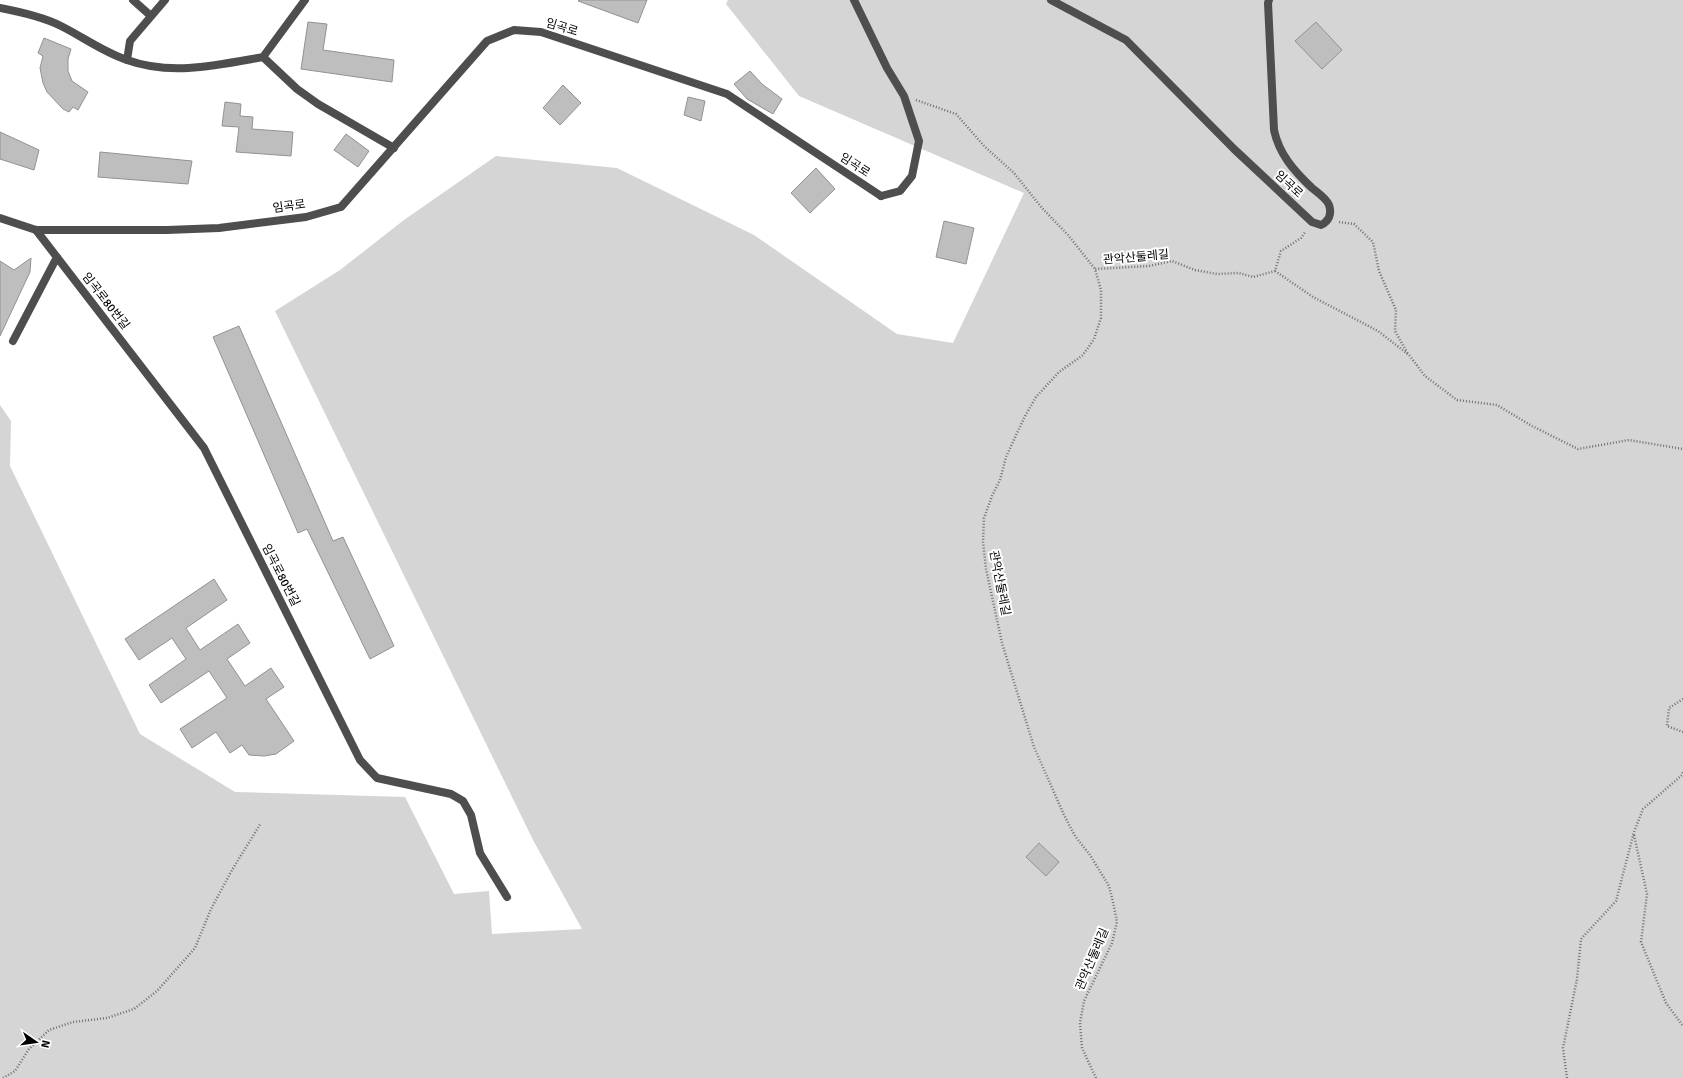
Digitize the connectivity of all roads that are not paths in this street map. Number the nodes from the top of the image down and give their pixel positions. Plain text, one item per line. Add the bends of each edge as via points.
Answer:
1 (133, 0) edge
2 (165, 0) edge
3 (305, 0) edge
4 (854, 0) edge
5 (1051, 0) edge
6 (1269, 0) edge
7 (0, 8) edge
8 (151, 16) junction
9 (263, 57) junction
10 (127, 60) junction
11 (394, 148) junction
12 (0, 218) edge
13 (36, 230) junction
14 (57, 257) junction
15 (13, 341) dead end
16 (507, 897) dead end

1 - 8 street
2 - 8 street
3 - 9 street
4 - 11 street, 임곡로 via 887,68 904,96 919,141 912,176 900,191 881,196 727,94 541,32 514,30 487,41
5 - 6 street, 임곡로 via 1126,40 1234,149 1312,222 1321,225 1327,222 1330,214 1329,204 1282,154 1277,143 1274,130
7 - 10 street via 28,14 61,26 95,46
8 - 10 street via 130,41
9 - 10 street via 189,69 159,67
9 - 11 street via 297,89 318,104
11 - 13 street, 임곡로 via 341,207 306,217 212,228
12 - 13 street, 임곡로
13 - 14 street, 임곡로80번길
14 - 15 street
14 - 16 street, 임곡로80번길 via 204,448 360,760 377,778 451,794 462,801 471,815 480,853

